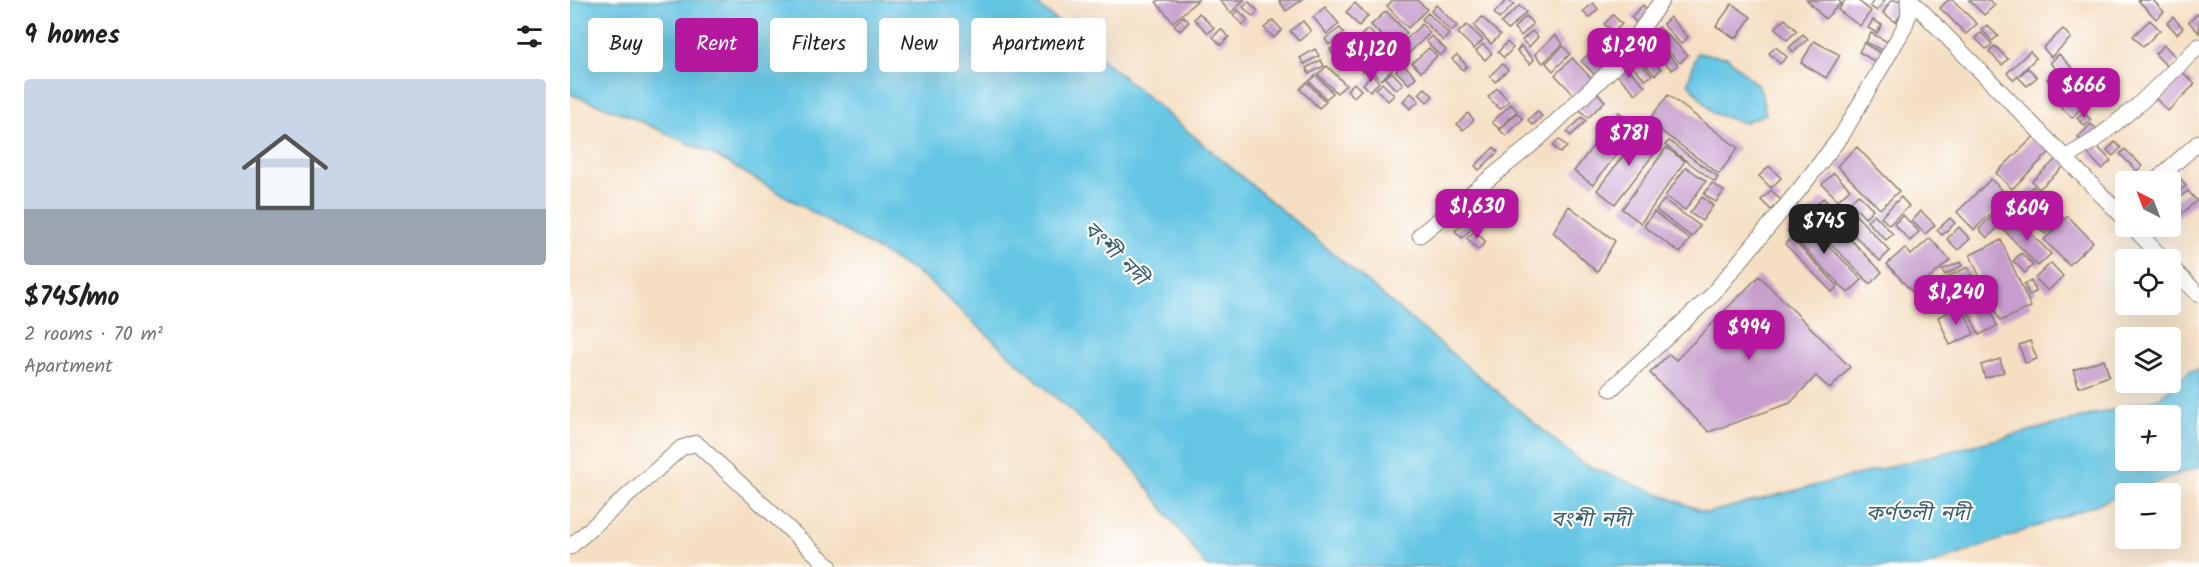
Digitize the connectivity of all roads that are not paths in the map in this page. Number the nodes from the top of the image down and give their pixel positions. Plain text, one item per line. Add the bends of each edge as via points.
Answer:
1 (1662, 0) edge
2 (1910, 0) edge
3 (2199, 46) edge
4 (2199, 142) edge
5 (2066, 158) junction
6 (2166, 171) edge
7 (2115, 205) edge
8 (1420, 235) dead end
9 (2142, 237) edge
10 (2154, 249) edge
11 (2181, 277) edge
12 (2199, 295) edge
13 (1611, 389) dead end
14 (570, 547) edge
15 (830, 567) edge

1 - 8 street via 1616,65 1537,140
2 - 5 street
2 - 13 street via 1904,28 1842,135 1710,297
3 - 5 street via 2138,105
4 - 6 street
5 - 7 street
9 - 10 street
11 - 12 street
14 - 15 street via 681,448 696,443

